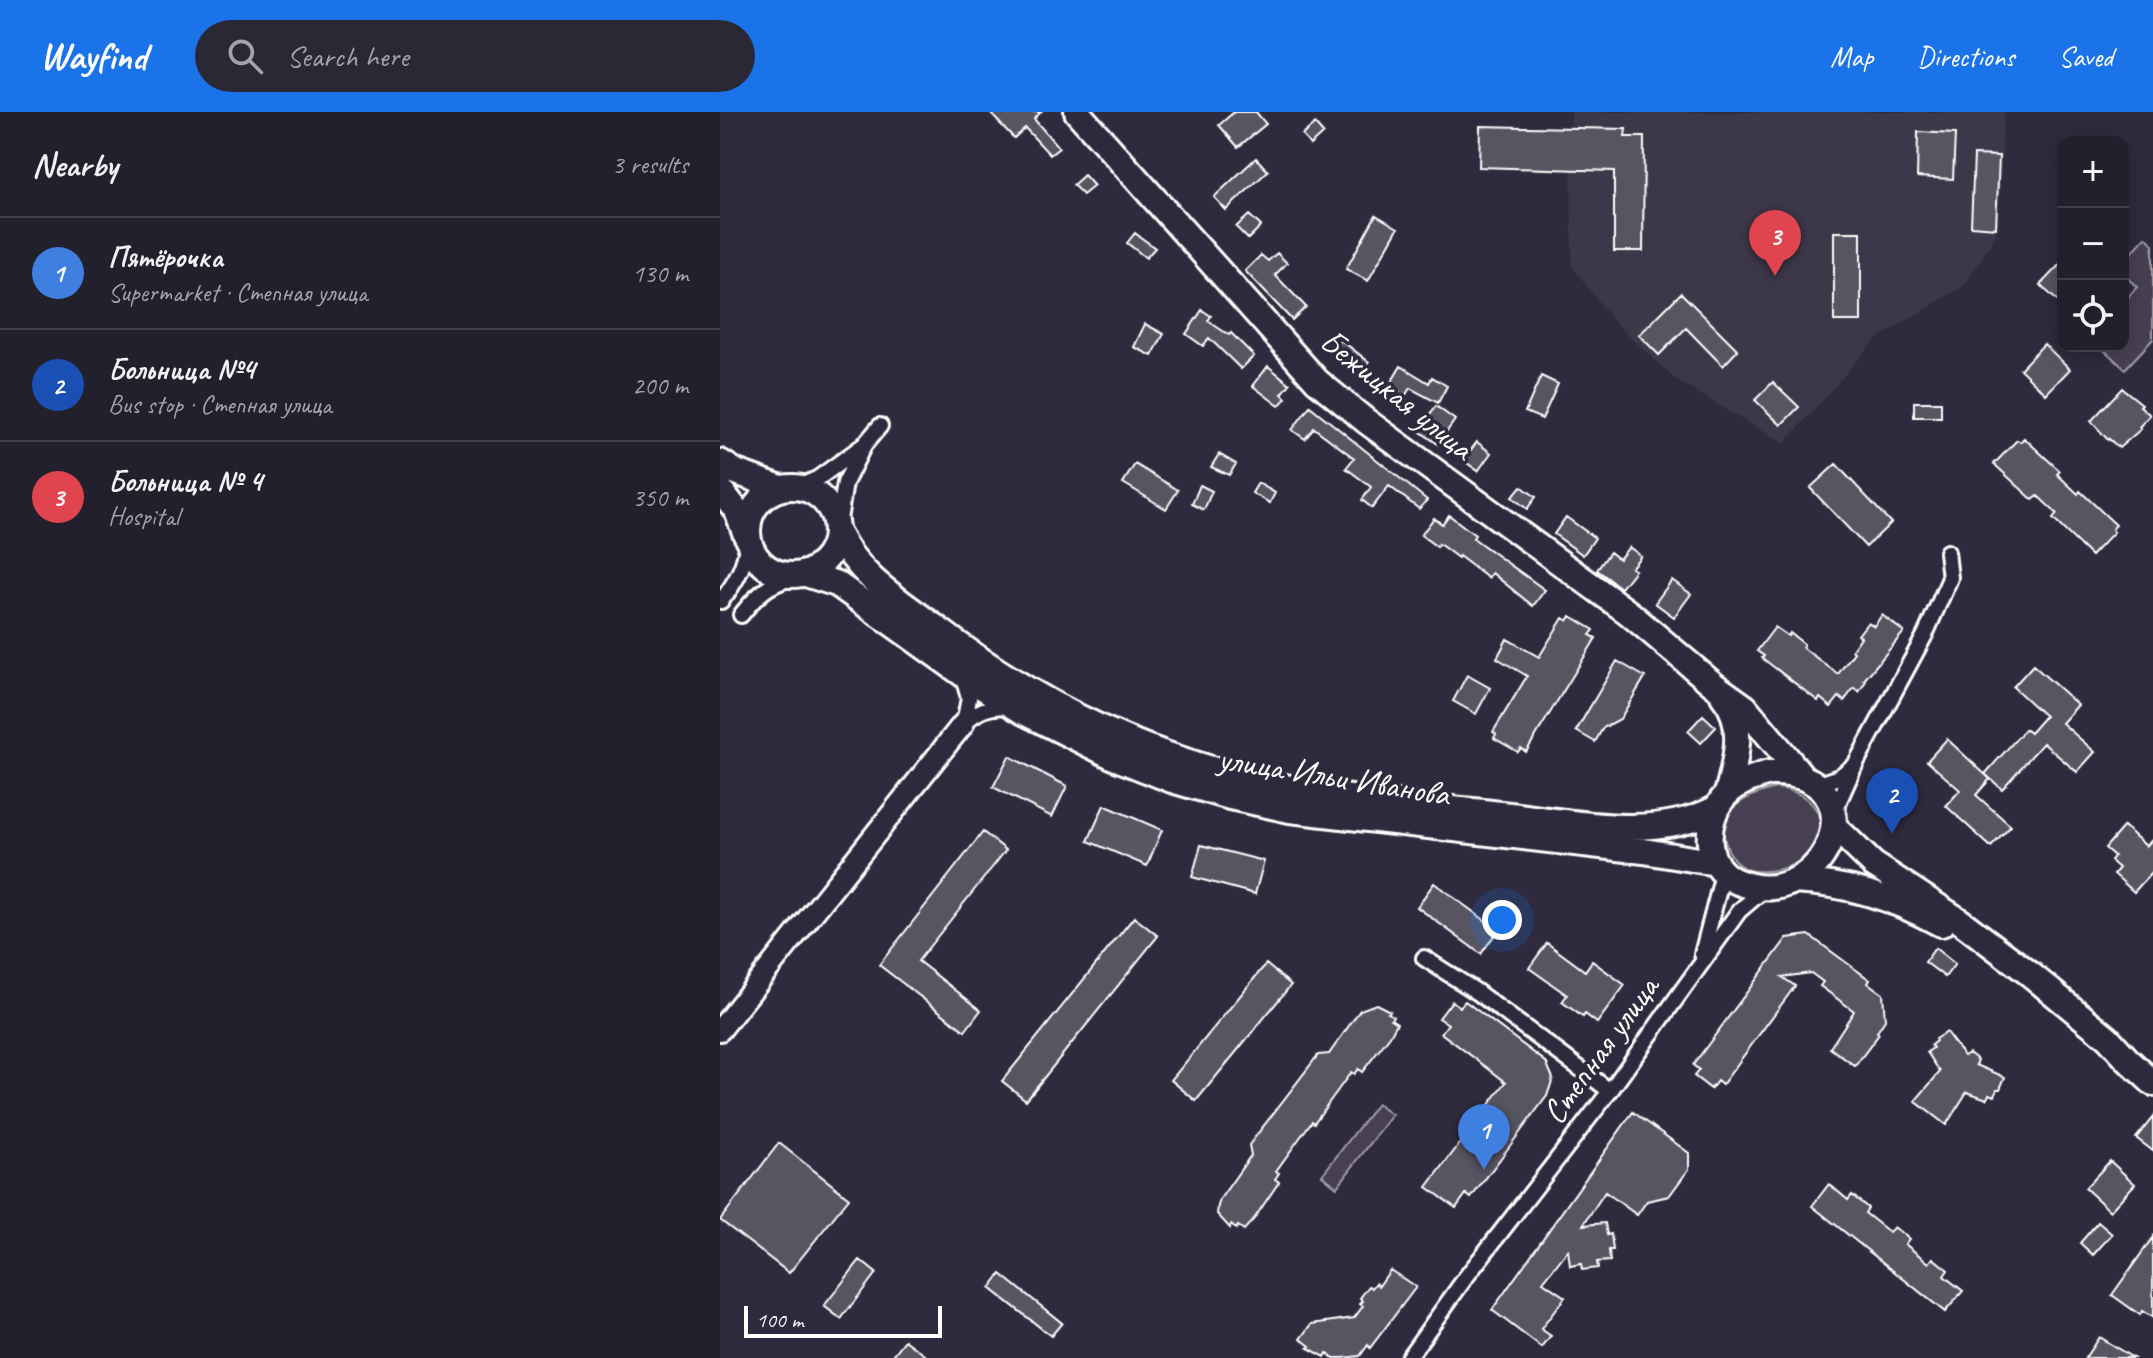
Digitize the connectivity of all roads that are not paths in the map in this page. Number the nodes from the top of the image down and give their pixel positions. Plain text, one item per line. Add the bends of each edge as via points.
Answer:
1 (1077, 112) edge
2 (880, 426) dead end
3 (864, 445) junction
4 (720, 462) edge
5 (790, 487) junction
6 (720, 489) edge
7 (837, 532) junction
8 (748, 541) junction
9 (1947, 552) dead end
10 (806, 574) junction
11 (721, 601) edge
12 (741, 615) dead end
13 (962, 674) junction
14 (1714, 685) junction
15 (1013, 706) junction
16 (963, 724) junction
17 (1856, 763) junction
18 (1810, 781) junction
19 (1721, 802) junction
20 (1834, 819) junction
21 (1719, 868) junction
22 (1793, 881) junction
23 (1767, 887) junction
24 (1424, 958) dead end
25 (1697, 969) junction
26 (720, 1030) edge
27 (2127, 1059) junction
28 (2153, 1083) edge
29 (1610, 1091) junction
30 (1408, 1358) edge

1 - 14 main road, Бежицкая улица via 1317,381 1629,613
2 - 3 street
3 - 5 street via 817,479
3 - 7 street via 845,483
4 - 5 main road via 736,472
5 - 7 main road via 821,498
5 - 8 main road via 758,502 750,513
6 - 8 main road via 737,511
7 - 10 main road via 828,557
7 - 19 main road, улица Ильи Иванова via 858,567 986,665 1075,717 1176,759 1294,789 1580,823 1646,828 1678,823
8 - 10 main road via 763,566 791,576
8 - 11 street via 743,566
9 - 17 street via 1950,578
10 - 12 street via 769,585
10 - 13 main road, улица Ильи Иванова via 858,597
13 - 15 main road, улица Ильи Иванова
13 - 16 street via 969,698
14 - 18 main road via 1745,707
14 - 19 main road via 1737,724
15 - 16 street via 983,709
15 - 21 main road, улица Ильи Иванова via 1114,757 1230,797 1343,818 1644,851
16 - 26 street
17 - 18 street via 1839,777
17 - 20 street
18 - 19 main road via 1769,773 1741,783
18 - 20 main road via 1826,795
19 - 21 main road via 1709,828
20 - 22 main road via 1831,843 1821,859
20 - 27 main road via 1873,864 2030,974
21 - 23 main road via 1745,885
21 - 25 street
22 - 23 main road
22 - 27 main road via 1864,890 1952,929
23 - 25 street, Степная улица via 1739,911
24 - 29 street
25 - 29 street, Степная улица
27 - 28 main road
29 - 30 street, Степная улица

